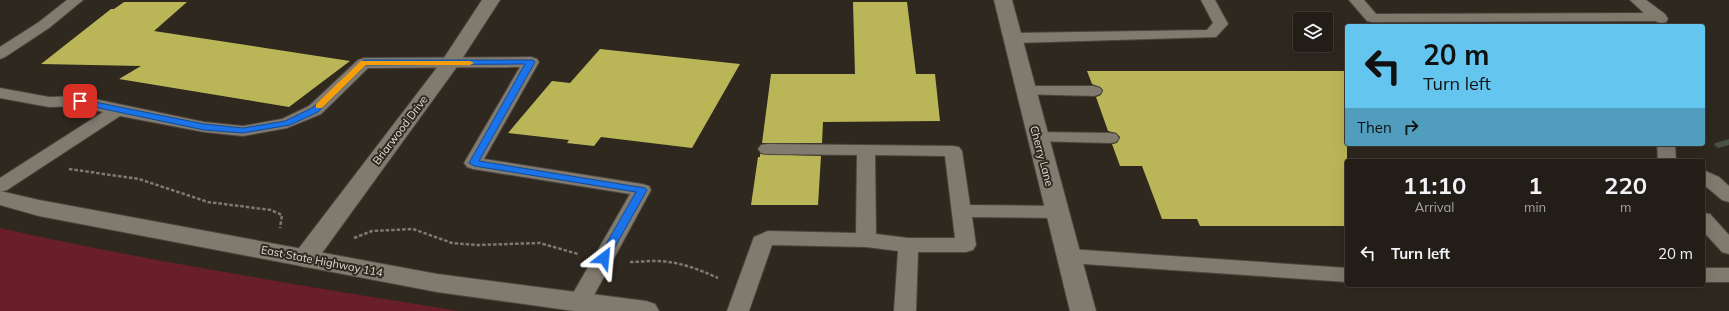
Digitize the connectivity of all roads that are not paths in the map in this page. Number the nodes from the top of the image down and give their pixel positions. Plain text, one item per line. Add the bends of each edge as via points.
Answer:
1 (76, 0) edge
2 (491, 0) edge
3 (1003, 0) edge
4 (1208, 0) edge
5 (1356, 0) edge
6 (1636, 0) edge
7 (1664, 22) edge
8 (1012, 38) junction
9 (0, 54) edge
10 (449, 64) junction
11 (1026, 91) junction
12 (1094, 91) dead end
13 (0, 93) edge
14 (117, 110) junction
15 (1037, 137) junction
16 (1110, 138) dead end
17 (767, 149) dead end
18 (866, 150) junction
19 (1705, 177) edge
20 (0, 186) edge
21 (1729, 196) edge
22 (0, 198) edge
23 (961, 211) junction
24 (1057, 212) junction
25 (1705, 221) edge
26 (866, 240) junction
27 (908, 245) junction
28 (1729, 247) edge
29 (1069, 256) junction
30 (305, 258) junction
31 (1729, 274) edge
32 (1345, 275) edge
33 (1705, 275) edge
34 (580, 302) junction
35 (646, 311) edge
36 (738, 311) edge
37 (905, 311) edge
38 (1083, 311) edge

1 - 9 lane
2 - 10 street, Briarwood Drive
3 - 8 street, Cherry Lane
4 - 8 lane via 1221,24 1211,34
5 - 7 lane via 1372,18
6 - 7 lane
8 - 11 street, Cherry Lane
10 - 14 lane via 364,63 315,110 287,123 243,131 204,127
10 - 30 street, Briarwood Drive
10 - 34 lane via 531,62 474,163 642,190
11 - 12 lane
11 - 15 street, Cherry Lane
13 - 14 lane via 48,102 80,101
14 - 20 lane
15 - 16 lane
15 - 24 street, Cherry Lane
17 - 18 lane
18 - 23 lane via 953,151
18 - 26 lane
19 - 21 lane
22 - 30 street, East State Highway 114 via 39,208
23 - 24 lane
23 - 27 lane via 966,245
24 - 29 street, Cherry Lane
25 - 28 lane
26 - 27 lane
26 - 36 lane via 768,238 761,242
27 - 37 lane
29 - 32 lane
29 - 38 street, Cherry Lane
30 - 34 street, East State Highway 114 via 437,283
31 - 33 lane
34 - 35 street, East State Highway 114

